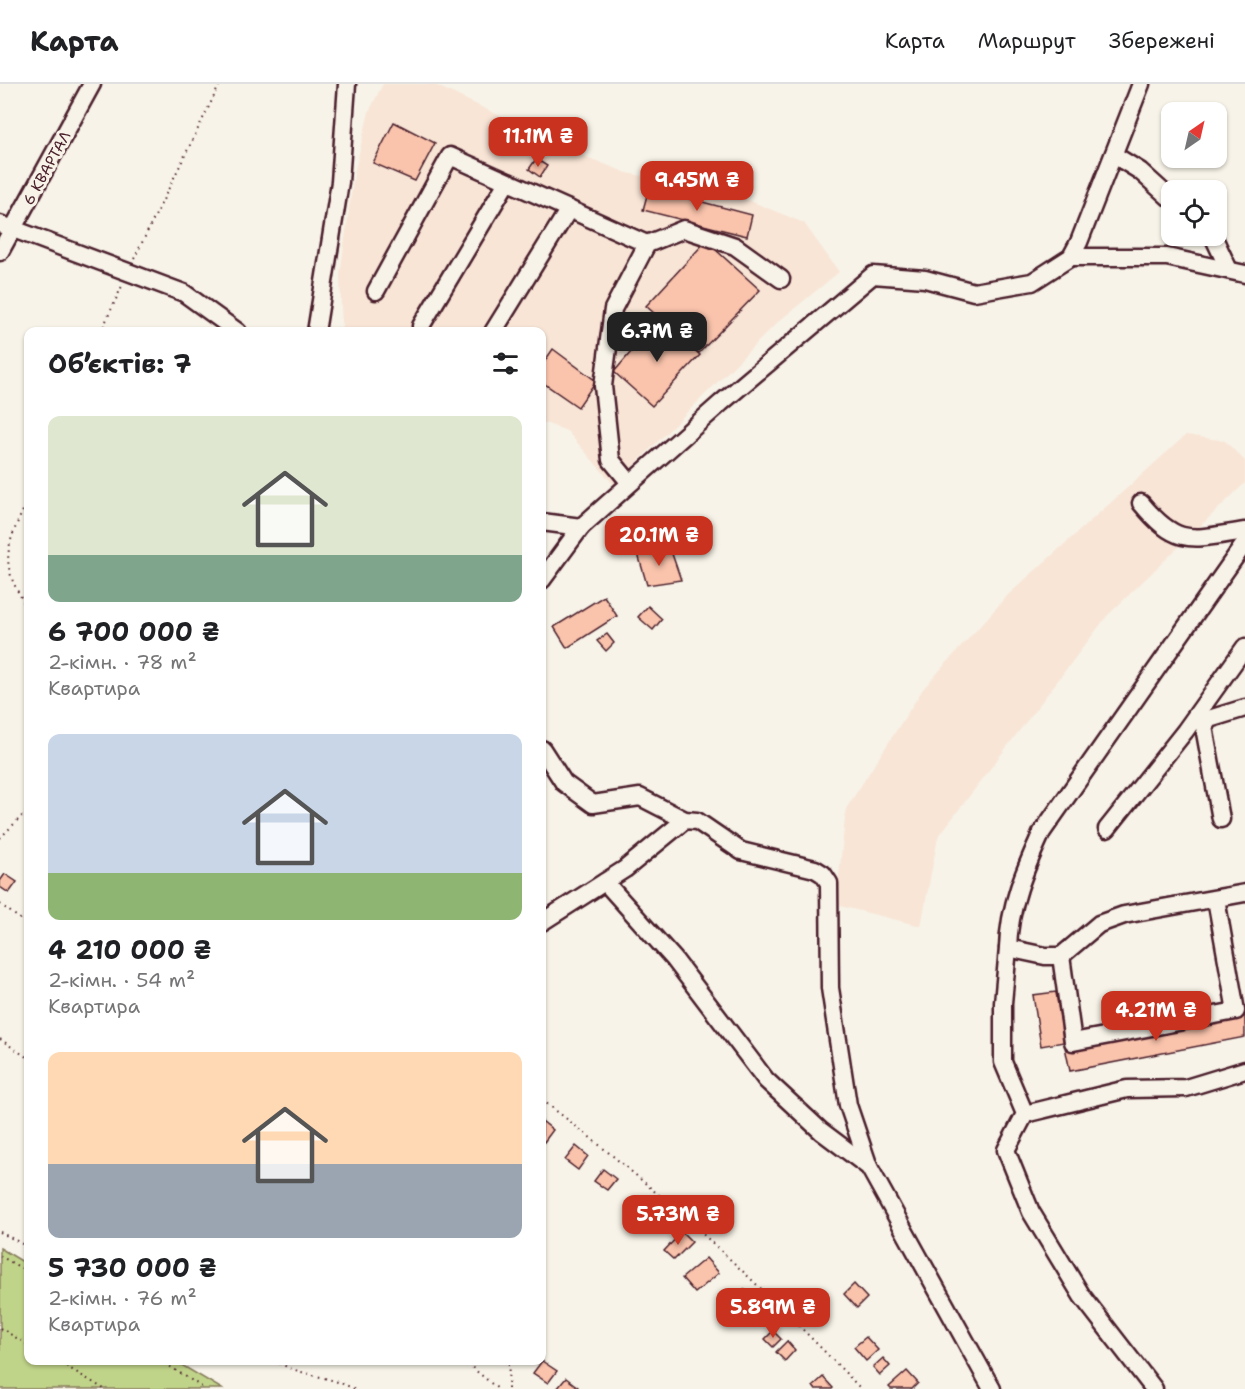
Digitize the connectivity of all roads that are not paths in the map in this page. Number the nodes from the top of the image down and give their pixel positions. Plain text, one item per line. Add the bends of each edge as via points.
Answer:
1 (92, 84) edge
2 (347, 84) edge
3 (1140, 85) edge
4 (1114, 155) junction
5 (507, 182) junction
6 (1161, 190) edge
7 (569, 209) junction
8 (6, 227) edge
9 (647, 244) junction
10 (1220, 246) edge
11 (0, 252) edge
12 (1071, 257) junction
13 (1237, 272) edge
14 (781, 279) dead end
15 (376, 291) dead end
16 (421, 326) dead end
17 (231, 327) edge
18 (317, 327) edge
19 (496, 327) edge
20 (630, 483) junction
21 (1141, 503) dead end
22 (546, 523) edge
23 (581, 527) junction
24 (1245, 531) edge
25 (1245, 543) edge
26 (546, 575) edge
27 (1245, 647) edge
28 (1245, 708) edge
29 (546, 755) edge
30 (1221, 819) dead end
31 (685, 820) junction
32 (1107, 829) dead end
33 (605, 882) junction
34 (1245, 892) edge
35 (1216, 899) junction
36 (546, 919) edge
37 (1008, 948) junction
38 (1061, 956) junction
39 (1245, 1070) edge
40 (1025, 1114) junction
41 (869, 1167) junction
42 (992, 1389) edge
43 (1154, 1389) edge

1 - 8 street, 6 КВАРТАЛ
2 - 18 street via 340,182
3 - 4 street
4 - 6 street
4 - 12 street
5 - 7 street
5 - 15 street via 450,156
5 - 16 street
7 - 9 street
7 - 19 street
8 - 11 street, 6 КВАРТАЛ
8 - 17 street via 184,292
9 - 14 street via 684,229 735,246
9 - 20 street via 613,309 603,386 611,460
10 - 13 street
12 - 13 street via 1167,257
12 - 20 street via 1032,282 974,292 925,279 873,275
20 - 23 street
21 - 24 street via 1161,526 1188,538
22 - 23 street
23 - 26 street
25 - 37 street via 1042,832 1020,881 1008,928
27 - 32 street
28 - 30 street via 1209,719 1204,727
29 - 31 street via 564,783 593,804 640,797
31 - 33 street
31 - 41 street via 697,821 741,851 815,868 829,883 830,988 848,1105
33 - 36 street
33 - 41 street via 674,959 766,1080 821,1131
34 - 35 street
35 - 38 street via 1124,915 1099,924
35 - 38 street via 1236,1011 1073,1042
37 - 38 street
37 - 40 street via 1003,1062
39 - 40 street via 1186,1088 1127,1089
40 - 43 street via 1006,1150 1031,1212 1082,1296
41 - 42 street

